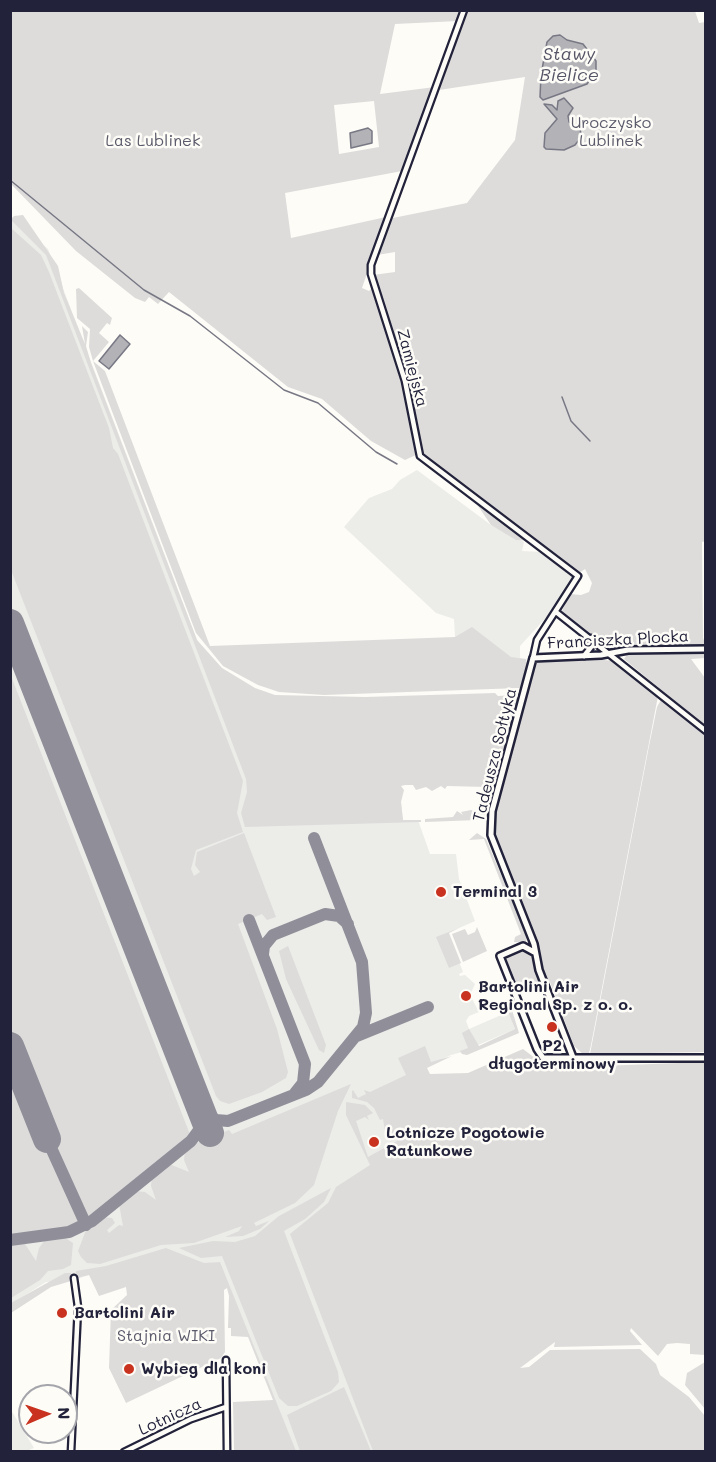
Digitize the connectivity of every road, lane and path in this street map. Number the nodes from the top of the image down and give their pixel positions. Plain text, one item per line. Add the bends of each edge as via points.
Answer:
1 (464, 10) edge
2 (556, 612) junction
3 (591, 638) junction
4 (705, 649) edge
5 (610, 654) junction
6 (584, 656) junction
7 (533, 658) junction
8 (705, 731) edge
9 (528, 933) junction
10 (525, 946) junction
11 (535, 954) junction
12 (705, 1058) edge
13 (574, 1059) junction
14 (74, 1278) dead end
15 (226, 1360) dead end
16 (226, 1407) junction
17 (71, 1452) edge
18 (124, 1452) edge
19 (227, 1452) edge

1 - 2 street, Zamiejska via 371,274 405,381 417,451 428,464 577,574
2 - 3 street
2 - 7 street, Zamiejska via 537,639
3 - 5 street
3 - 6 street via 591,647
4 - 5 street, Franciszka Plocka via 625,650
5 - 6 street, Franciszka Plocka
5 - 8 street
6 - 7 street, Franciszka Plocka
7 - 9 street, Tadeusza Sołtyka via 490,824 493,844
9 - 10 street
9 - 11 street, Tadeusza Sołtyka
10 - 11 street
10 - 13 street via 500,955 538,1053 548,1060
11 - 13 street, Tadeusza Sołtyka
12 - 13 street
14 - 17 street via 78,1306
15 - 16 street
16 - 18 street, Lotnicza via 191,1419
16 - 19 street

